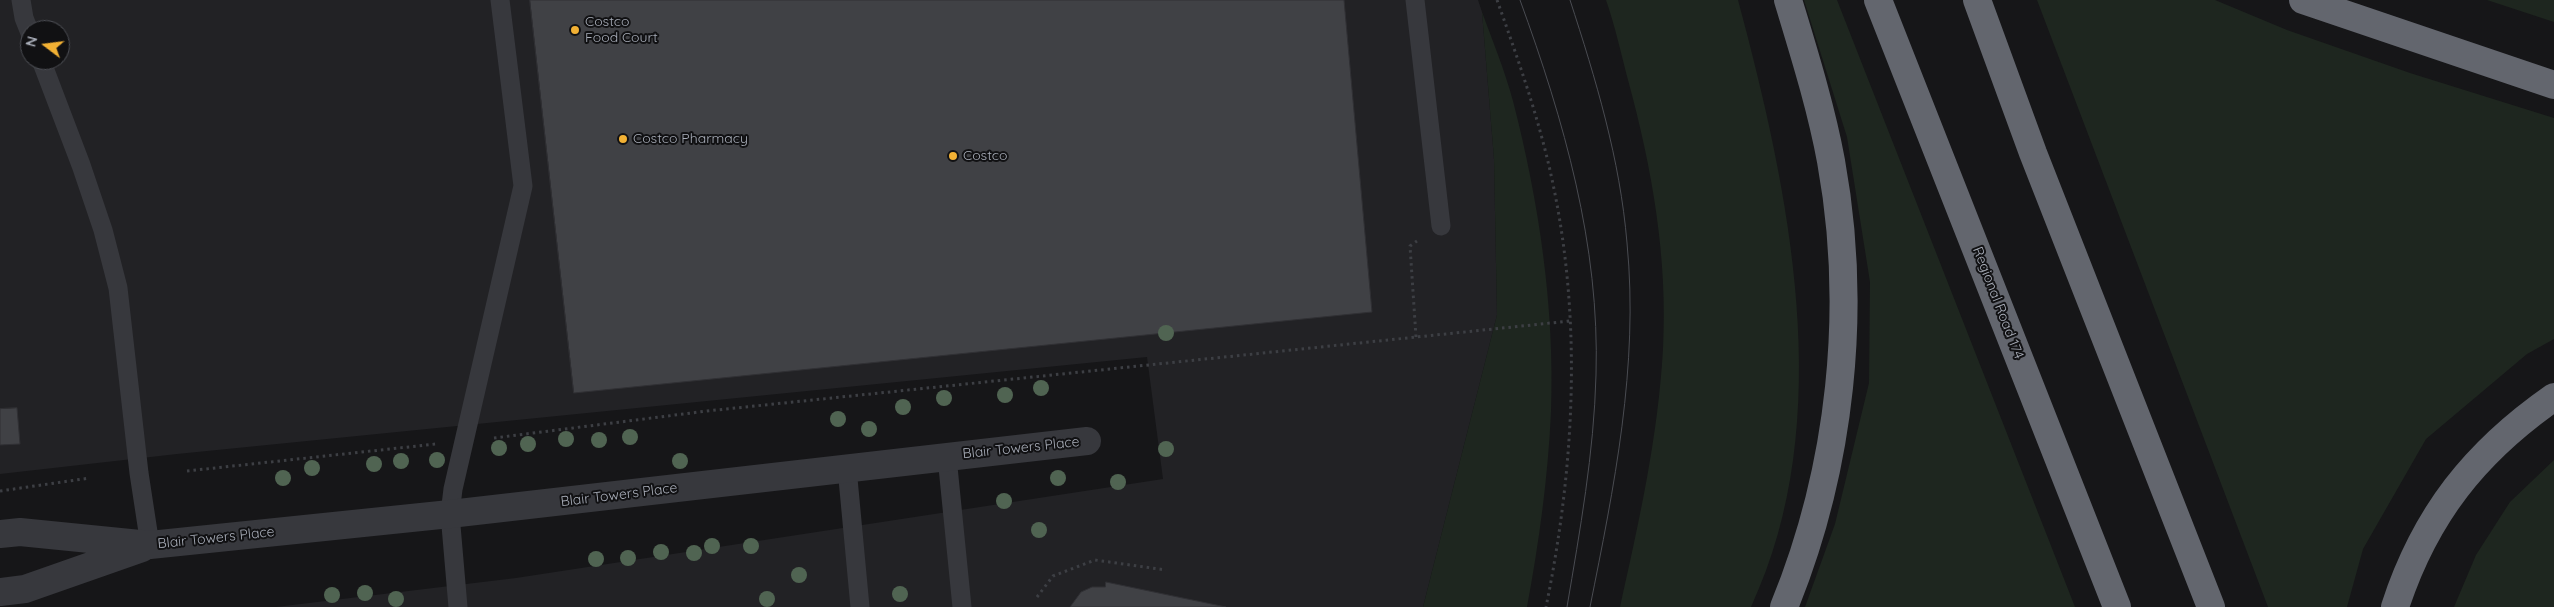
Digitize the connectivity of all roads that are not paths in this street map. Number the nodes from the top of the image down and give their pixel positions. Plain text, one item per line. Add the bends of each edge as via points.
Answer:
1 (21, 0) edge
2 (500, 0) edge
3 (1415, 0) edge
4 (1788, 0) edge
5 (1878, 0) edge
6 (1977, 0) edge
7 (2303, 0) edge
8 (25, 20) edge
9 (45, 70) edge
10 (2554, 85) edge
11 (1441, 226) road end
12 (2554, 397) edge
13 (1087, 441) dead end
14 (946, 456) junction
15 (847, 468) junction
16 (450, 514) junction
17 (0, 534) edge
18 (150, 545) junction
19 (0, 592) edge
20 (458, 607) edge
21 (860, 607) edge
22 (962, 607) edge
23 (1784, 607) edge
24 (2117, 607) edge
25 (2210, 607) edge
26 (2395, 607) edge

1 - 8 lane
2 - 16 lane via 523,186 457,466
3 - 11 lane
4 - 23 highway via 1830,160 1843,280 1834,432 1799,567
5 - 24 highway, Regional Road 174
6 - 25 highway
7 - 10 highway
9 - 18 lane via 82,165 118,288
12 - 26 highway via 2503,435 2472,466 2444,502 2422,538
13 - 14 street, Blair Towers Place
14 - 15 street, Blair Towers Place
14 - 22 lane
15 - 16 street, Blair Towers Place
15 - 21 lane
16 - 18 street, Blair Towers Place
16 - 20 lane
17 - 18 street, Blair Towers Place via 20,532
18 - 19 street, Blair Towers Place via 25,589

